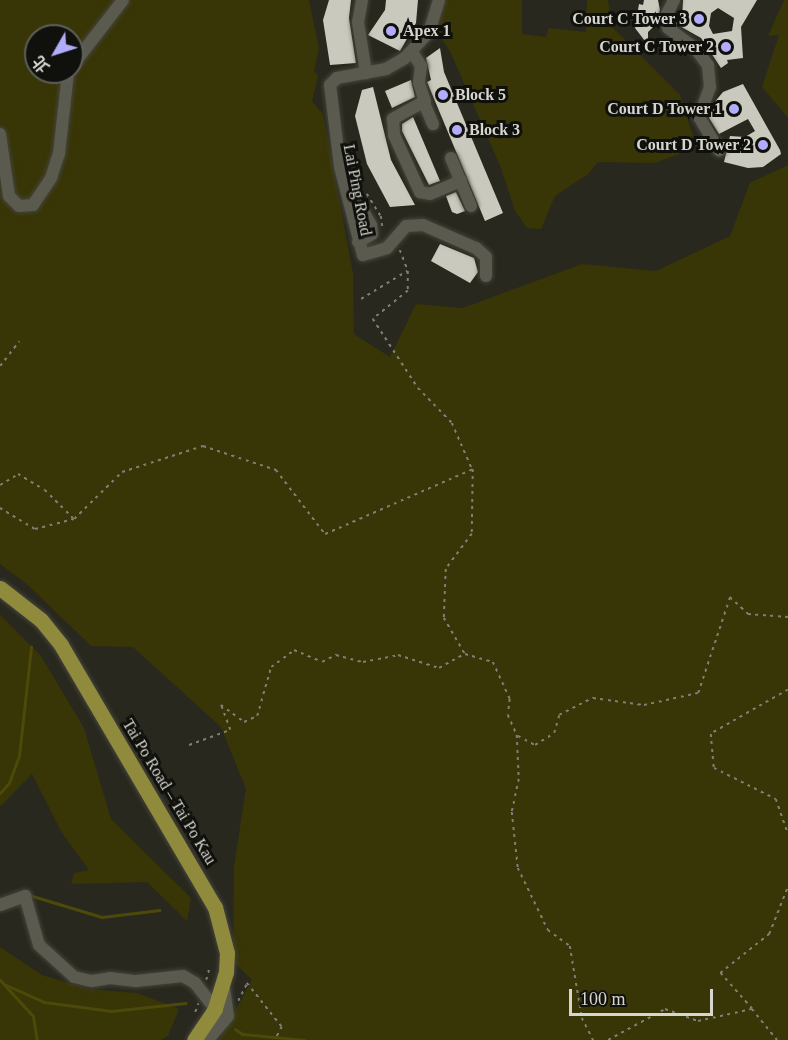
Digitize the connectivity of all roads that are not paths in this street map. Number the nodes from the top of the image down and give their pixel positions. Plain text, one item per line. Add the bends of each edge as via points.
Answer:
1 (123, 0) edge
2 (362, 0) edge
3 (439, 0) edge
4 (674, 0) edge
5 (84, 50) edge
6 (412, 52) junction
7 (366, 70) junction
8 (67, 84) edge
9 (424, 103) junction
10 (434, 124) dead end
11 (0, 134) edge
12 (719, 150) dead end
13 (451, 158) dead end
14 (461, 181) junction
15 (471, 206) dead end
16 (486, 276) dead end
17 (0, 588) edge
18 (0, 905) edge
19 (224, 986) junction
20 (215, 1009) junction
21 (197, 1038) edge

1 - 5 street
2 - 7 street via 358,11 366,43
3 - 6 street, Lai Ping Road via 429,32
4 - 12 street via 667,14 668,28 696,48 708,65 710,87 699,117
6 - 7 street, Lai Ping Road via 396,64
6 - 9 street via 421,66
7 - 16 street, Lai Ping Road via 337,78 328,89 340,167 363,255 387,248 406,226 423,225 476,248 486,257
8 - 11 street via 58,153 51,178 33,205 19,206 9,196
9 - 10 street
9 - 14 street via 392,121 409,169 420,192 427,195
13 - 14 street
14 - 15 street
17 - 19 main road, Tai Po Road – Tai Po Kau via 41,620 61,645 205,885 227,952
18 - 20 street via 26,896 39,945 74,977 136,981 183,975 195,983
19 - 20 main road, Tai Po Road – Tai Po Kau
19 - 21 street via 228,1016
20 - 21 main road, Tai Po Road – Tai Po Kau

